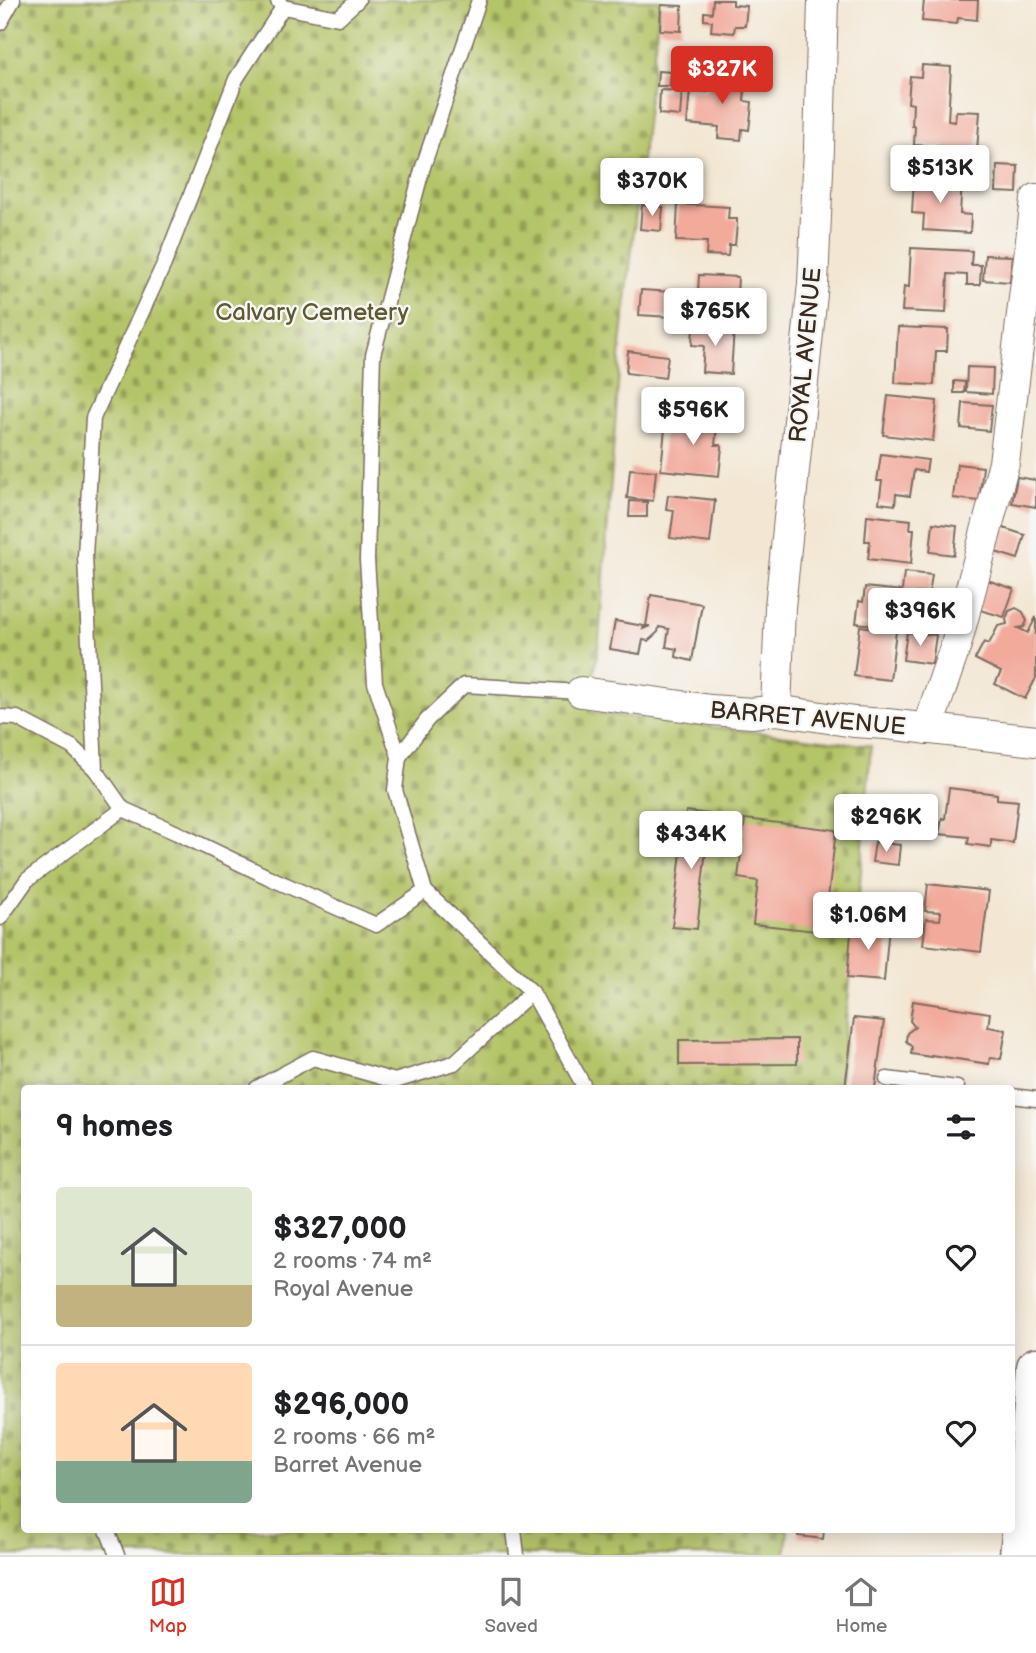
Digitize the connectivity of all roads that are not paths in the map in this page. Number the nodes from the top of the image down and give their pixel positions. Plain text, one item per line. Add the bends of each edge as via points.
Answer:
1 (358, 0) edge
2 (479, 0) edge
3 (823, 0) edge
4 (11, 1) edge
5 (280, 4) edge
6 (0, 23) edge
7 (1036, 199) edge
8 (581, 692) joint
9 (776, 710) junction
10 (0, 717) edge
11 (927, 729) junction
12 (1036, 741) edge
13 (399, 757) junction
14 (95, 769) junction
15 (123, 809) junction
16 (425, 891) junction
17 (0, 918) edge
18 (532, 992) junction
19 (887, 1079) dead end
20 (263, 1085) edge
21 (583, 1085) edge
22 (934, 1085) edge
23 (1015, 1096) edge
24 (1036, 1100) edge
25 (1036, 1367) edge
26 (108, 1533) edge
27 (514, 1533) edge
28 (117, 1555) edge
29 (517, 1555) edge
30 (1019, 1555) edge

1 - 5 lane via 338,18
2 - 13 lane via 422,170 373,355 368,559 374,670
3 - 9 street, ROYAL AVENUE via 813,284 780,607
4 - 6 lane
5 - 14 lane via 236,79 164,264 93,418 85,556
7 - 11 street via 1004,463 956,645
8 - 9 street, BARRET AVENUE via 711,710
8 - 13 lane via 464,685 427,720
9 - 11 street, BARRET AVENUE
10 - 14 lane via 17,718 72,747
11 - 12 street, BARRET AVENUE
13 - 16 lane via 395,790
14 - 15 lane
15 - 16 lane via 376,925
15 - 17 lane via 27,880
16 - 18 lane
18 - 20 lane via 454,1063 395,1081 313,1058
18 - 21 lane
19 - 22 lane
23 - 24 lane
25 - 30 main road
26 - 28 lane
27 - 29 lane

